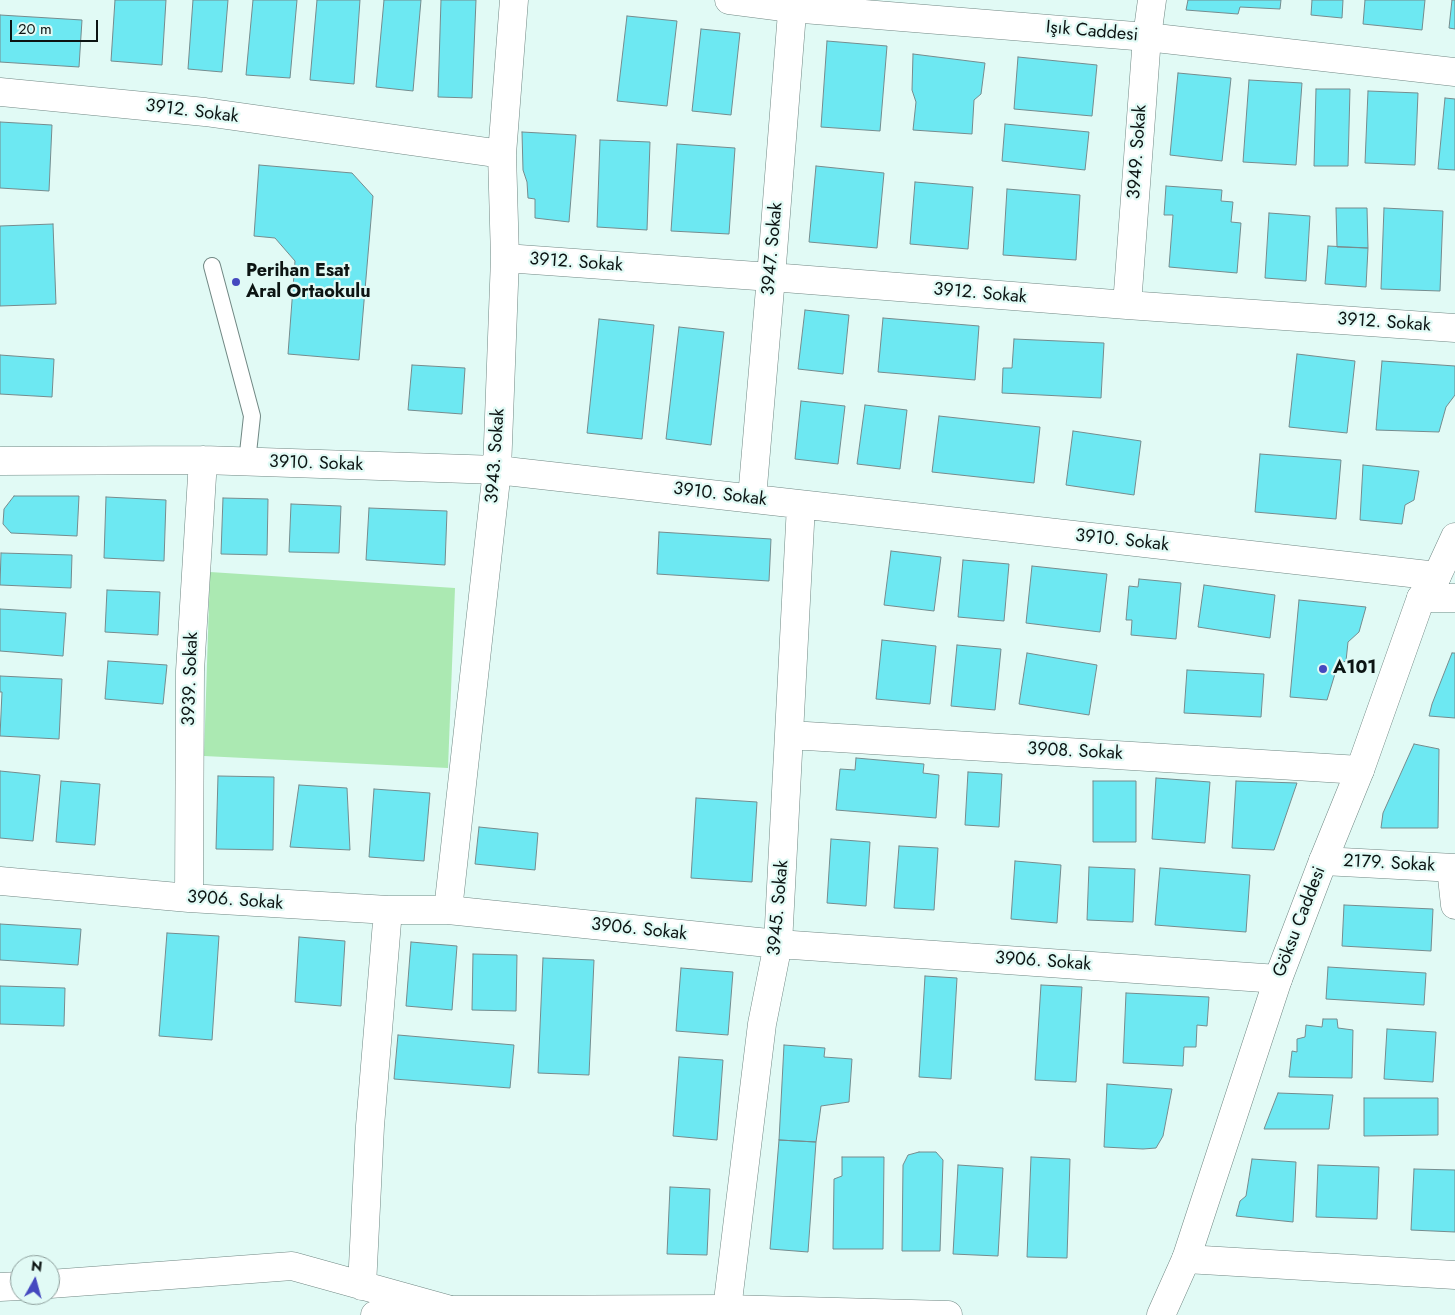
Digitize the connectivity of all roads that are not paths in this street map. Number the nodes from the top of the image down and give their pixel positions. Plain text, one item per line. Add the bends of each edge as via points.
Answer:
1 (514, 0) edge
2 (729, 0) edge
3 (1152, 0) edge
4 (792, 4) edge
5 (1147, 37) junction
6 (1455, 72) edge
7 (0, 92) edge
8 (502, 154) junction
9 (505, 258) junction
10 (212, 266) dead end
11 (771, 277) junction
12 (1127, 305) junction
13 (1455, 328) edge
14 (203, 460) junction
15 (0, 461) edge
16 (247, 462) junction
17 (497, 470) junction
18 (752, 498) junction
19 (801, 505) junction
20 (1455, 537) edge
21 (1437, 576) junction
22 (1421, 598) junction
23 (1455, 598) edge
24 (790, 735) junction
25 (1360, 770) junction
26 (1323, 861) junction
27 (1453, 868) edge
28 (0, 881) edge
29 (189, 898) junction
30 (1455, 905) edge
31 (388, 910) junction
32 (448, 910) junction
33 (778, 944) junction
34 (1278, 979) junction
35 (1186, 1259) junction
36 (1455, 1275) edge
37 (60, 1283) edge
38 (362, 1286) junction
39 (727, 1309) junction
40 (450, 1310) junction
41 (374, 1315) edge
42 (948, 1315) edge
43 (1161, 1315) edge

1 - 8 main road, 3943. Sokak
2 - 4 main road, Işık Caddesi
3 - 5 main road, 3949. Sokak
4 - 5 main road, Işık Caddesi
4 - 11 main road, 3947. Sokak
5 - 6 main road, Işık Caddesi
5 - 12 main road, 3949. Sokak
7 - 8 main road, 3912. Sokak via 205,112
8 - 9 main road, 3943. Sokak
9 - 11 main road, 3912. Sokak
9 - 17 main road, 3943. Sokak
10 - 16 lane via 252,416
11 - 12 main road, 3912. Sokak
11 - 18 main road, 3947. Sokak
12 - 13 main road, 3912. Sokak
14 - 15 main road, 3910. Sokak
14 - 16 main road, 3910. Sokak
14 - 29 main road, 3939. Sokak via 190,671
16 - 17 main road, 3910. Sokak
17 - 18 main road, 3910. Sokak
17 - 32 main road, 3943. Sokak
18 - 19 main road, 3910. Sokak
19 - 21 main road, 3910. Sokak
19 - 24 main road, 3945. Sokak
20 - 21 main road, Göksu Caddesi
21 - 22 main road, Göksu Caddesi
22 - 23 main road
22 - 25 main road, Göksu Caddesi
24 - 25 main road, 3908. Sokak
24 - 33 main road, 3945. Sokak
25 - 26 main road, Göksu Caddesi
26 - 27 main road, 2179. Sokak
26 - 34 main road, Göksu Caddesi
27 - 30 main road
28 - 29 main road, 3906. Sokak
29 - 31 main road, 3906. Sokak
31 - 32 main road, 3906. Sokak
31 - 38 main road via 370,1126
32 - 33 main road, 3906. Sokak
33 - 34 main road, 3906. Sokak
33 - 39 main road, 3945. Sokak via 762,1024
34 - 35 main road, Göksu Caddesi
35 - 36 main road
35 - 43 main road, Göksu Caddesi
37 - 38 main road via 292,1266
38 - 40 main road
39 - 40 main road
39 - 42 main road
40 - 41 main road

